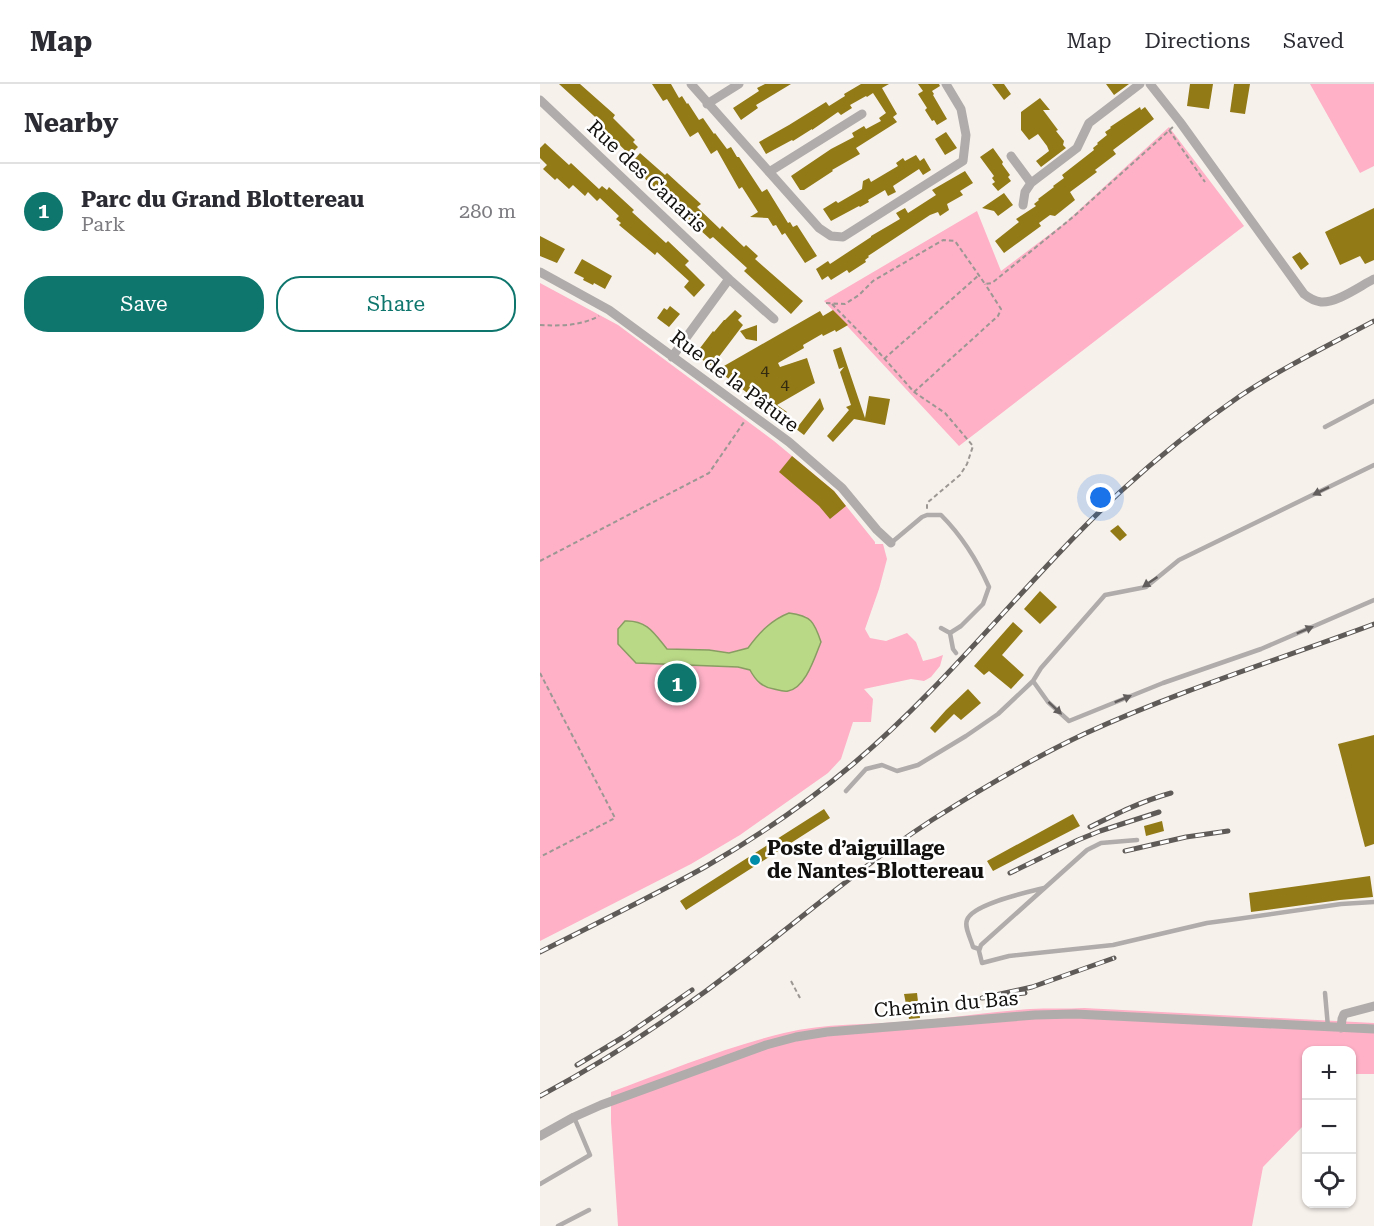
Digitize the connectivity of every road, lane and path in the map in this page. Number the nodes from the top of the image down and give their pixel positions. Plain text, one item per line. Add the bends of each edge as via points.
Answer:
1 (691, 84) edge
2 (740, 84) edge
3 (946, 84) edge
4 (1140, 84) edge
5 (1150, 84) edge
6 (540, 100) edge
7 (707, 104) junction
8 (862, 114) dead end
9 (1180, 122) junction
10 (1169, 130) junction
11 (1011, 156) dead end
12 (769, 172) junction
13 (1205, 182) dead end
14 (1030, 183) junction
15 (1023, 205) dead end
16 (540, 272) edge
17 (979, 275) junction
18 (729, 279) junction
19 (1374, 279) edge
20 (985, 284) junction
21 (826, 303) dead end
22 (831, 303) junction
23 (609, 310) junction
24 (774, 320) dead end
25 (540, 325) edge
26 (672, 357) junction
27 (884, 359) junction
28 (914, 392) junction
29 (1374, 401) edge
30 (750, 414) junction
31 (1325, 427) dead end
32 (1374, 465) edge
33 (927, 515) junction
34 (891, 543) joint
35 (540, 561) edge
36 (1374, 600) edge
37 (941, 628) dead end
38 (950, 633) junction
39 (956, 653) dead end
40 (540, 673) edge
41 (1033, 681) junction
42 (846, 791) dead end
43 (1137, 840) dead end
44 (540, 857) edge
45 (1045, 888) junction
46 (1374, 902) edge
47 (980, 949) junction
48 (791, 981) dead end
49 (1325, 993) dead end
50 (800, 998) dead end
51 (1374, 1006) edge
52 (1328, 1027) junction
53 (1341, 1028) junction
54 (1374, 1029) edge
55 (574, 1117) junction
56 (540, 1136) edge
57 (540, 1184) edge
58 (589, 1210) dead end
59 (558, 1226) edge

1 - 7 street
2 - 7 street
3 - 12 street via 961,109 966,135 963,161 843,237 831,237 819,228
4 - 14 street via 1092,120 1077,148
5 - 9 street
6 - 18 street, Rue des Canaris
7 - 12 street
8 - 12 street
9 - 10 path
9 - 19 street via 1311,299 1336,299
10 - 13 path
10 - 20 path via 1073,217 992,283
11 - 14 street
14 - 15 street
16 - 23 street, Rue de la Pâture
17 - 20 path
17 - 22 path via 955,241 943,240 873,281 844,304
17 - 27 path
18 - 24 street, Rue des Canaris
18 - 26 street
20 - 28 path via 1001,309 998,316
21 - 22 path
22 - 27 path
23 - 25 path via 580,324
23 - 26 street, Rue de la Pâture
26 - 30 street, Rue de la Pâture
27 - 28 path
28 - 33 path via 945,413 973,446 960,475 927,503
29 - 31 lane
30 - 34 street, Rue de la Pâture via 842,488
30 - 35 path via 709,473
32 -> 41 lane via 1179,560 1146,587 1105,595
33 - 34 lane
33 - 38 lane via 941,515 957,531 989,587 983,604
41 -> 36 lane via 1069,721 1261,649
37 - 38 lane
38 - 39 lane
40 - 44 path via 615,818
41 - 42 lane via 998,714 918,765 897,771 882,765 866,769
43 - 45 lane via 1093,846
45 - 47 lane
45 - 47 lane via 1005,898 970,914 966,925 973,947
46 - 47 lane via 1237,918 1113,945 1010,956 981,963
48 - 50 path
49 - 52 lane
51 - 53 street via 1344,1014
52 - 53 street, Chemin du Bas
52 - 55 street, Chemin du Bas via 1075,1014 827,1032 766,1045
53 - 54 street, Chemin du Bas
55 - 56 street, Chemin du Bas
55 - 57 lane via 590,1155
58 - 59 lane

